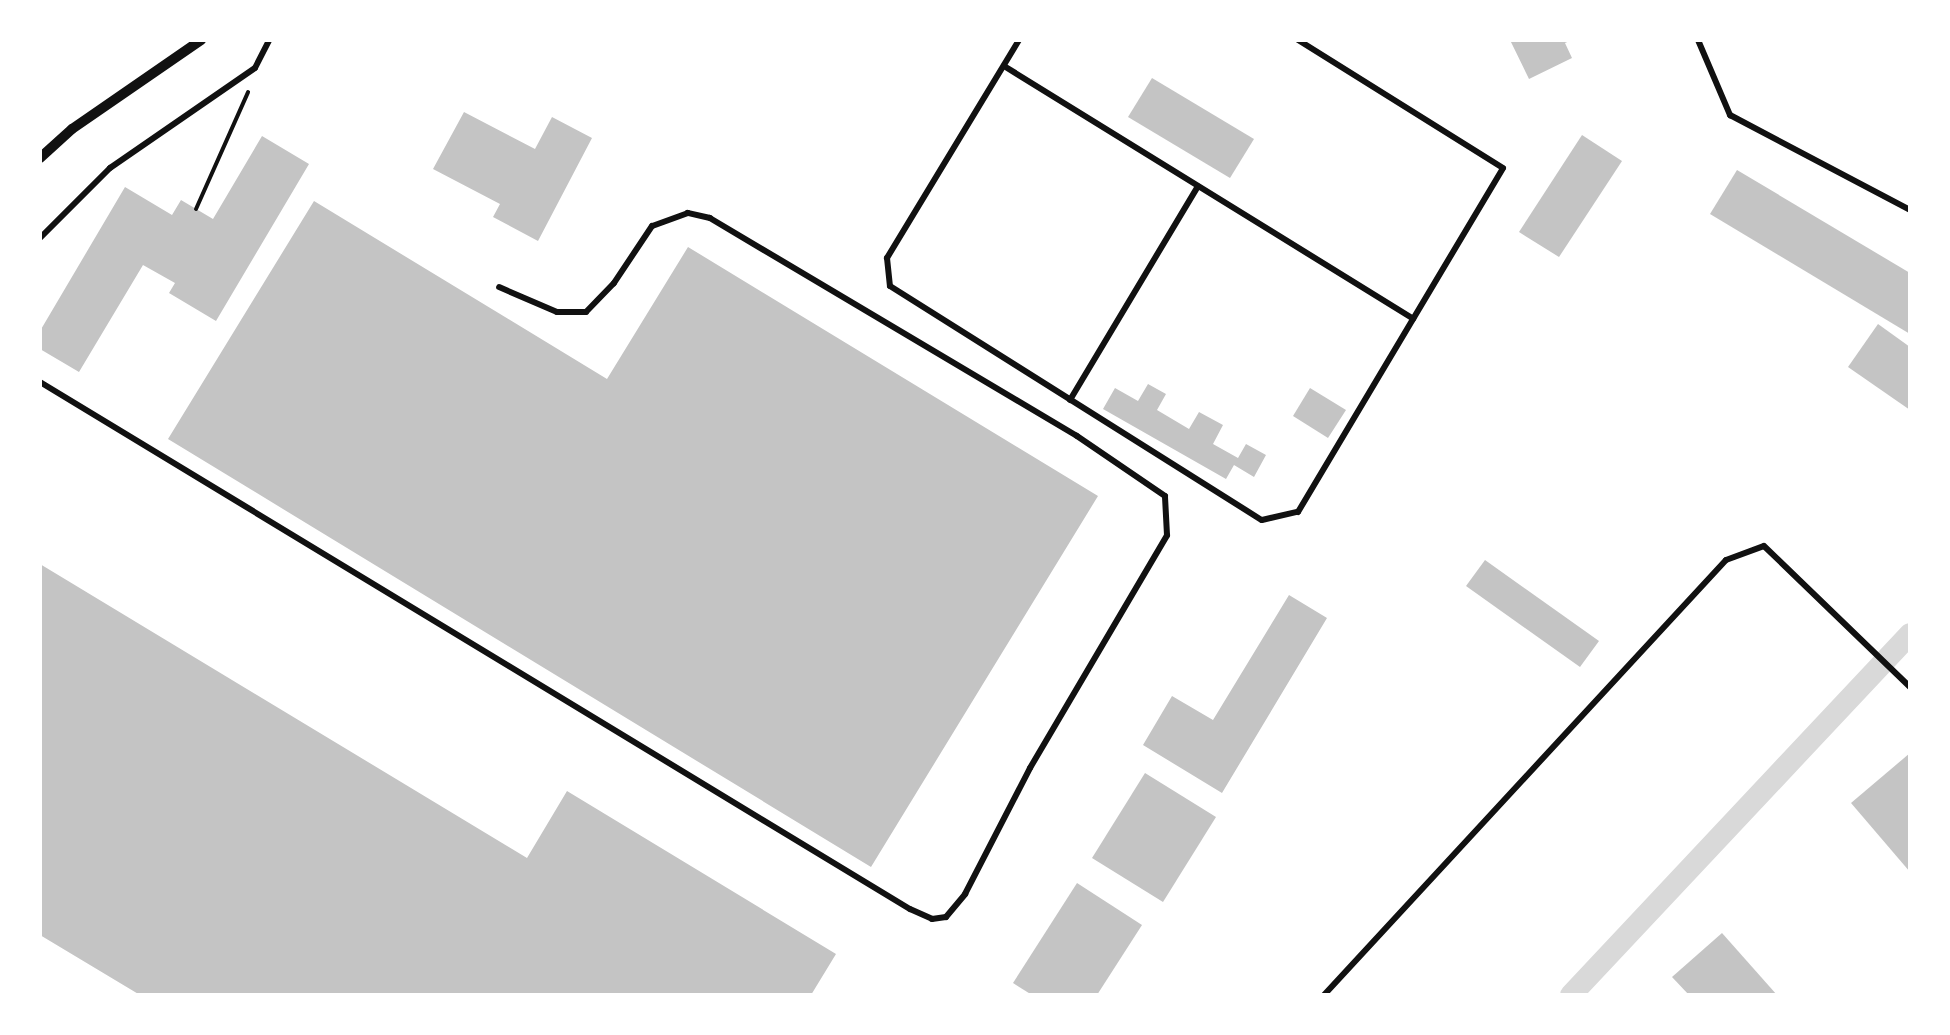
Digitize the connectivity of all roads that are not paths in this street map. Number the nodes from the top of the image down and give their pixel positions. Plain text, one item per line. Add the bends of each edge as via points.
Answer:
1 (201, 40) edge
2 (269, 40) edge
3 (1019, 40) edge
4 (1298, 40) edge
5 (1698, 40) edge
6 (1004, 66) junction
7 (40, 158) edge
8 (1198, 186) junction
9 (1910, 210) edge
10 (40, 238) edge
11 (499, 287) dead end
12 (1413, 319) junction
13 (40, 382) edge
14 (1070, 400) junction
15 (1909, 685) edge
16 (1324, 995) edge

1 - 7 street
2 - 10 lane via 256,68 110,168
3 - 6 lane
4 - 12 lane via 1503,168
5 - 9 lane via 1730,115
6 - 8 lane
6 - 14 lane via 887,258 890,286
8 - 12 lane
8 - 14 lane
11 - 13 lane via 557,312 586,312 652,226 688,213 710,218 1078,436 1165,496 1167,535 946,917 910,909
12 - 14 lane via 1298,512 1262,520
15 - 16 lane via 1764,546 1726,560

